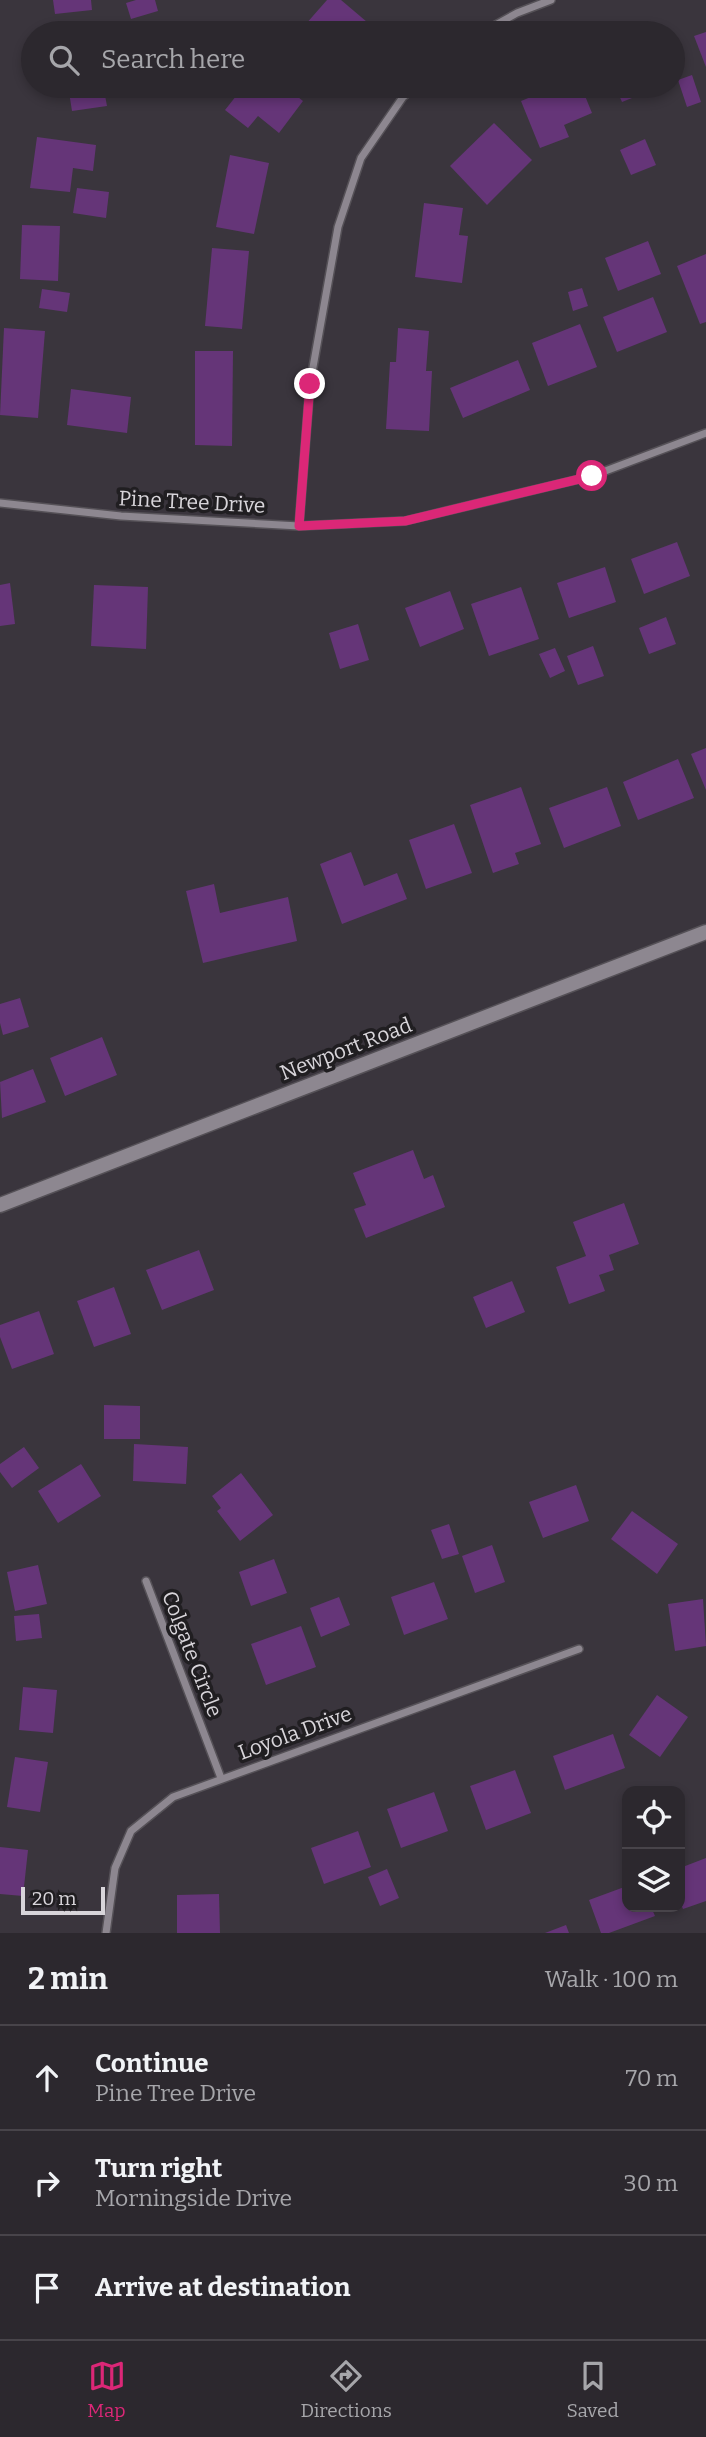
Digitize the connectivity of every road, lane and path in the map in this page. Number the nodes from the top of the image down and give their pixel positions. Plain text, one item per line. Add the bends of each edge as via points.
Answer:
1 (551, 0) edge
2 (503, 21) edge
3 (402, 98) edge
4 (706, 433) edge
5 (0, 503) edge
6 (299, 526) junction
7 (706, 932) edge
8 (0, 1205) edge
9 (146, 1581) dead end
10 (579, 1649) dead end
11 (221, 1778) junction
12 (106, 1933) edge

1 - 2 street
3 - 6 street via 361,158 338,227 310,384
4 - 6 street, Pine Tree Drive via 592,476 405,521
5 - 6 street, Pine Tree Drive via 121,516
7 - 8 street, Newport Road
9 - 11 street, Colgate Circle
10 - 11 street, Loyola Drive
11 - 12 street, Loyola Drive via 173,1797 131,1831 115,1868

